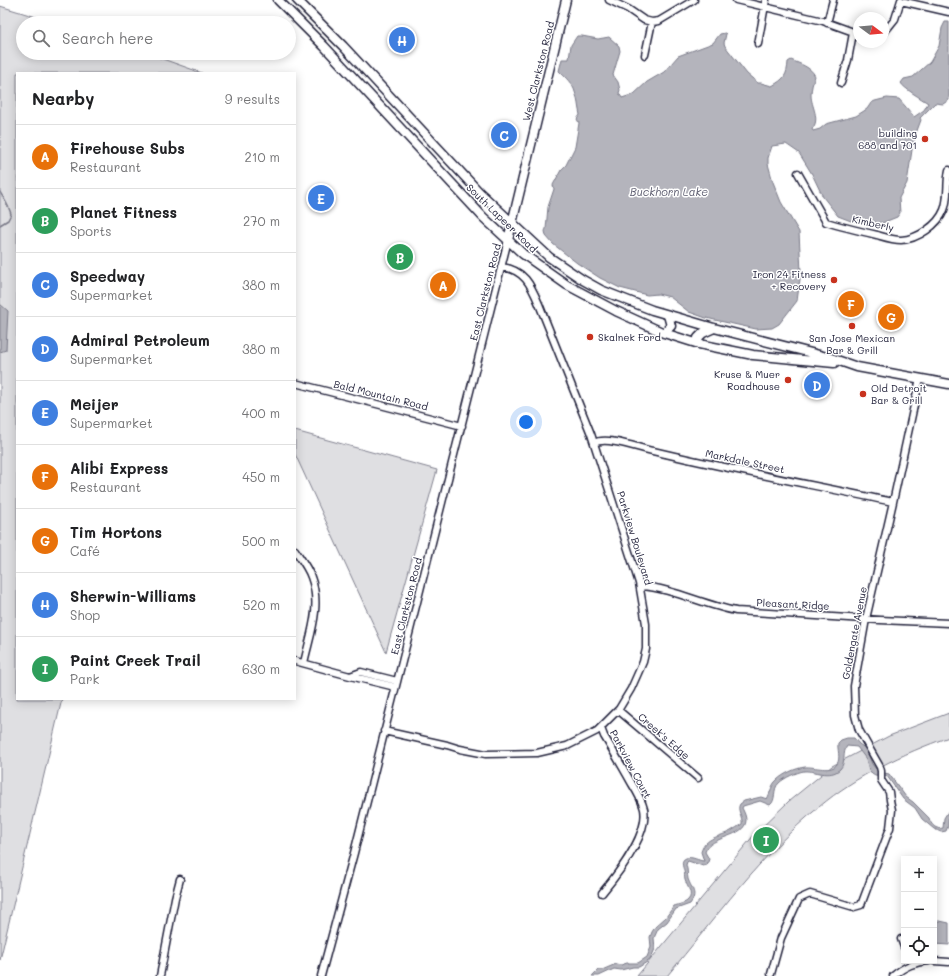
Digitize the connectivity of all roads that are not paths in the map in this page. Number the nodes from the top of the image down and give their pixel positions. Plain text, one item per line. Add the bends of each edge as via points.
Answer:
1 (278, 0) edge
2 (297, 0) edge
3 (566, 0) edge
4 (608, 0) edge
5 (694, 0) edge
6 (736, 0) edge
7 (833, 0) edge
8 (901, 1) edge
9 (765, 3) edge
10 (949, 12) edge
11 (294, 16) edge
12 (296, 18) edge
13 (652, 22) junction
14 (827, 23) junction
15 (889, 26) edge
16 (853, 33) edge
17 (758, 44) dead end
18 (853, 44) edge
19 (645, 55) dead end
20 (841, 83) dead end
21 (381, 87) junction
22 (369, 94) junction
23 (400, 128) junction
24 (949, 170) edge
25 (461, 173) junction
26 (798, 174) dead end
27 (512, 223) junction
28 (508, 240) junction
29 (501, 267) junction
30 (668, 316) junction
31 (714, 328) junction
32 (664, 333) junction
33 (699, 344) junction
34 (844, 363) junction
35 (920, 378) junction
36 (296, 383) edge
37 (949, 384) edge
38 (462, 426) junction
39 (594, 443) junction
40 (893, 502) junction
41 (296, 552) edge
42 (640, 586) junction
43 (866, 619) junction
44 (949, 623) edge
45 (296, 661) edge
46 (304, 663) junction
47 (396, 684) junction
48 (618, 710) junction
49 (601, 728) junction
50 (384, 730) junction
51 (698, 778) dead end
52 (180, 879) dead end
53 (602, 893) dead end
54 (937, 961) edge
55 (949, 962) edge
56 (909, 964) edge
57 (771, 974) dead end
58 (160, 976) edge
59 (321, 976) edge
60 (893, 976) edge

1 - 11 main road, South Lapeer Road
2 - 21 main road, South Lapeer Road
3 - 27 main road, West Clarkston Road
4 - 13 street
5 - 13 street via 660,21
6 - 9 street
7 - 14 street
8 - 10 street
8 - 15 street via 895,19
9 - 14 street
9 - 17 street
12 - 22 main road, South Lapeer Road
13 - 19 street
14 - 16 street
18 - 20 street
21 - 22 main road
21 - 25 main road, South Lapeer Road
22 - 23 main road, South Lapeer Road
23 - 25 main road via 405,125 412,127 451,168
23 - 28 main road, South Lapeer Road
24 - 26 street, Kimberly via 946,202 937,222 928,230 902,240 826,222
25 - 27 main road, South Lapeer Road
27 - 28 main road, West Clarkston Road
27 - 30 main road, South Lapeer Road via 549,257 583,280 601,290
28 - 29 street, East Clarkston Road
28 - 32 main road, South Lapeer Road via 523,254 573,289
29 - 38 street, East Clarkston Road
29 - 39 street, Parkview Boulevard via 517,271 530,284
30 - 31 main road, South Lapeer Road
30 - 32 main road via 671,326
31 - 33 main road via 698,338
31 - 34 main road, South Lapeer Road
32 - 33 main road, South Lapeer Road
33 - 34 main road, South Lapeer Road via 753,355
34 - 35 main road, South Lapeer Road
35 - 37 main road, South Lapeer Road
35 - 40 street, Goldengate Avenue
36 - 38 street, Bald Mountain Road
38 - 47 street, East Clarkston Road
39 - 40 street, Markdale Street via 606,440
39 - 42 street, Parkview Boulevard
40 - 43 street, Goldengate Avenue
41 - 46 street via 311,576 316,605
42 - 43 street, Pleasant Ridge via 656,588 736,611
42 - 48 street, Parkview Boulevard via 646,624 646,649 638,675
43 - 44 street, Pleasant Ridge
43 - 57 street, Goldengate Avenue via 854,686 855,715 859,730 880,767 881,780 889,792 892,810 890,828 861,906 854,907 810,894 798,899 781,938
45 - 46 street
46 - 47 street via 350,676 361,672
47 - 50 street, East Clarkston Road
48 - 49 street, Parkview Boulevard
48 - 51 street, Creek's Edge
49 - 50 street, Parkview Boulevard via 567,746 550,751 494,754 466,750
49 - 53 street, Parkview Court via 644,810 644,824 632,852
50 - 59 street, East Clarkston Road
52 - 58 street
54 - 55 street
56 - 60 street

